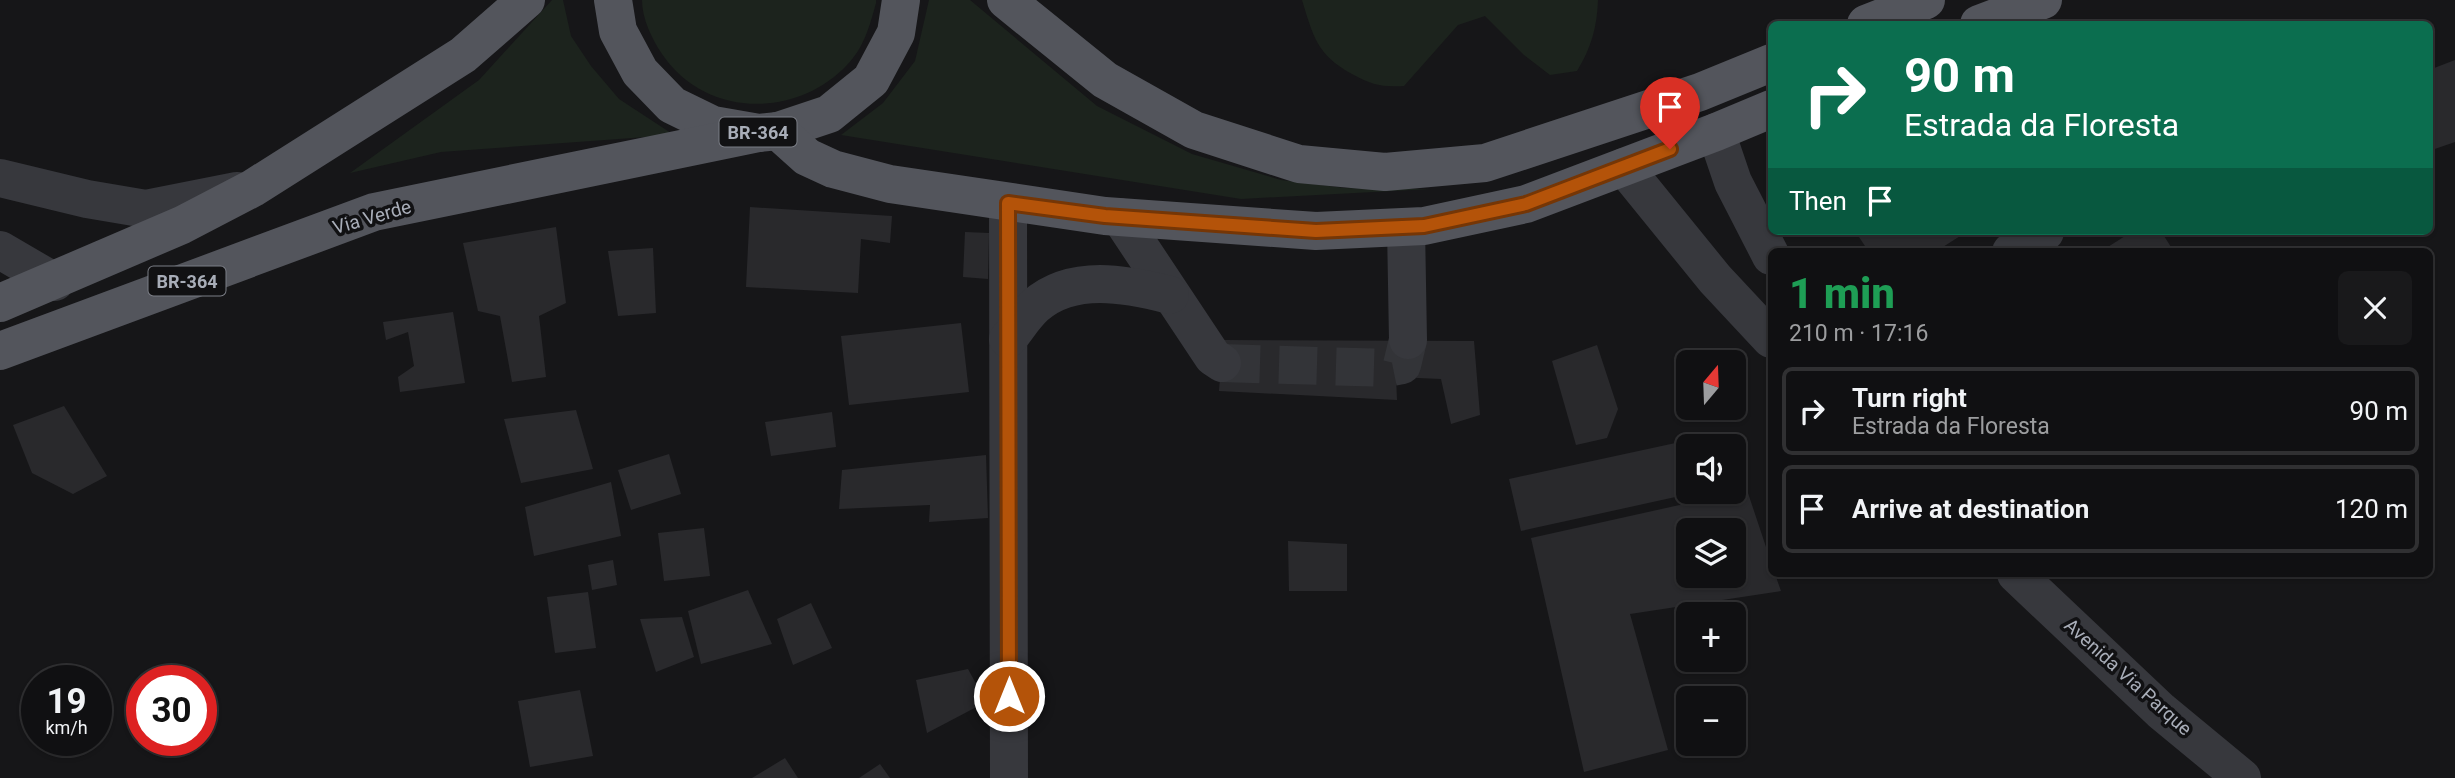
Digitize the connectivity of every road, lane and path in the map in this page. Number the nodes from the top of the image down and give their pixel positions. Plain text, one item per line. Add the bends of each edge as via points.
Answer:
1 (526, 0) edge
2 (613, 0) edge
3 (901, 0) edge
4 (1006, 0) edge
5 (1926, 0) edge
6 (2043, 0) edge
7 (1874, 21) edge
8 (1987, 21) edge
9 (1768, 64) edge
10 (1768, 109) edge
11 (769, 132) junction
12 (1716, 132) junction
13 (1624, 167) junction
14 (0, 178) edge
15 (253, 188) junction
16 (1008, 203) junction
17 (1120, 217) junction
18 (1406, 227) junction
19 (2040, 235) edge
20 (2018, 248) edge
21 (0, 250) edge
22 (1768, 250) edge
23 (55, 282) junction
24 (1170, 295) junction
25 (0, 303) edge
26 (1768, 336) edge
27 (1008, 339) junction
28 (1408, 340) tunnel mouth
29 (0, 351) edge
30 (1222, 363) dead end
31 (2019, 577) edge
32 (1009, 778) edge
33 (2242, 778) edge

1 - 15 main road, BR-364 via 463,55
2 - 11 main road, BR-364 via 618,31 640,72 672,105 713,125
3 - 11 main road, BR-364 via 896,33 870,80 829,114
4 - 9 main road via 1105,80 1194,130 1299,164 1385,172 1485,163 1700,92
5 - 7 main road
6 - 8 main road
10 - 12 main road
11 - 16 main road via 833,169 890,184
11 - 29 main road, Via Verde / BR-364 via 374,212
12 - 13 main road
12 - 22 street via 1733,182
13 - 18 main road via 1526,204
13 - 26 street
14 - 15 street via 146,209
15 - 23 main road, BR-364
16 - 17 main road
16 - 27 street
17 - 18 main road via 1316,231
17 - 24 street
18 - 28 street
19 - 20 street
21 - 23 street
23 - 25 main road, BR-364
24 - 27 street via 1107,284 1065,289 1036,305
24 - 30 street via 1213,357
27 - 32 street
31 - 33 street, Avenida Via Parque via 2161,711

